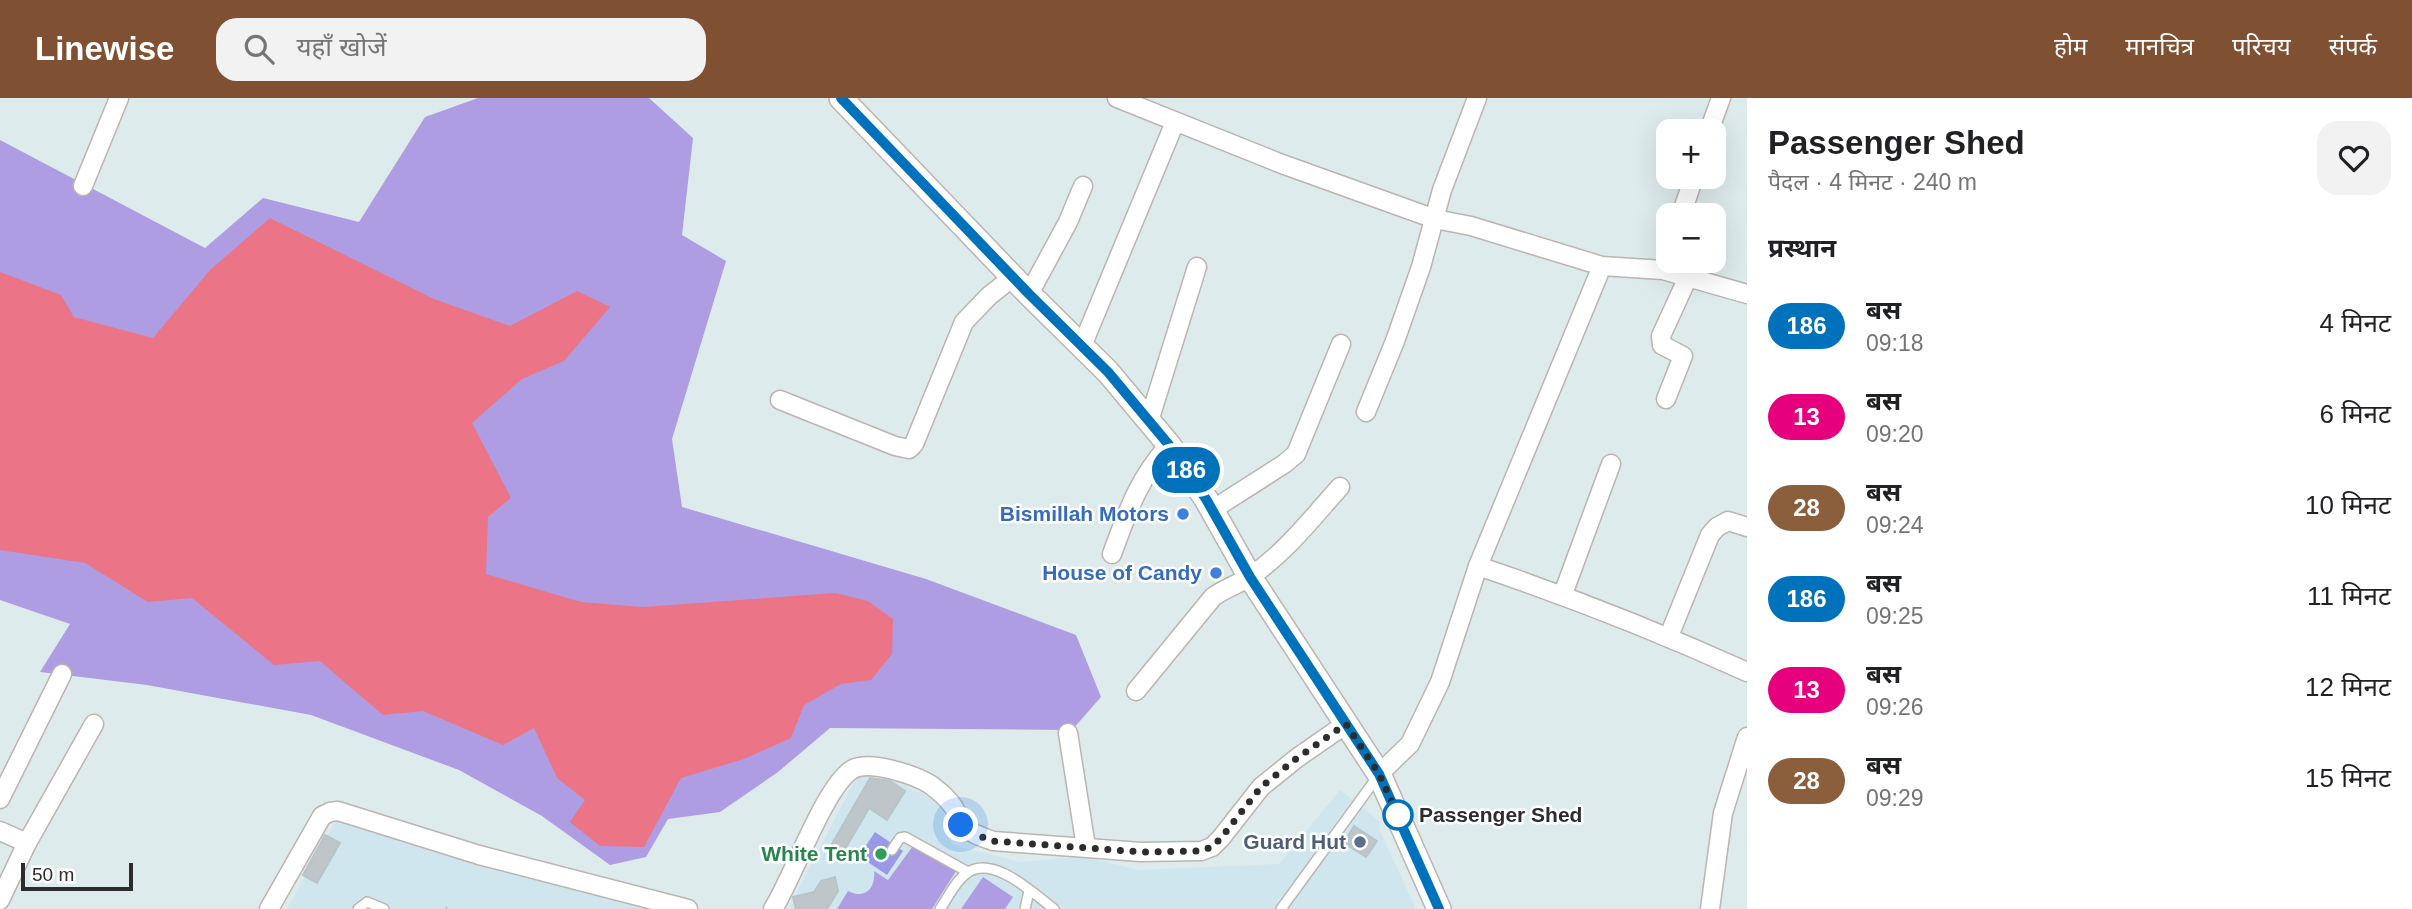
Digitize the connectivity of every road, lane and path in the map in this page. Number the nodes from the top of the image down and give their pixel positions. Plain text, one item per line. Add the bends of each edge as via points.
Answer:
1 (119, 98) edge
2 (841, 98) edge
3 (1117, 98) edge
4 (1477, 98) edge
5 (1721, 98) edge
6 (1713, 119) edge
7 (1174, 122) junction
8 (83, 186) dead end
9 (1083, 186) dead end
10 (1434, 219) junction
11 (1656, 264) edge
12 (1602, 266) junction
13 (1197, 267) dead end
14 (1681, 273) edge
15 (1688, 277) junction
16 (1021, 285) junction
17 (1747, 295) edge
18 (1341, 344) dead end
19 (1082, 346) junction
20 (1666, 399) dead end
21 (780, 400) dead end
22 (1366, 412) dead end
23 (1149, 421) junction
24 (1169, 445) junction
25 (1611, 464) dead end
26 (1340, 487) dead end
27 (1212, 510) junction
28 (1747, 527) edge
29 (1112, 554) dead end
30 (1478, 566) junction
31 (1250, 577) junction
32 (1563, 594) junction
33 (1669, 636) junction
34 (1747, 672) edge
35 (62, 674) dead end
36 (1136, 691) dead end
37 (94, 724) dead end
38 (1346, 724) junction
39 (1068, 733) dead end
40 (1747, 737) edge
41 (1379, 774) junction
42 (0, 799) edge
43 (0, 831) edge
44 (27, 844) junction
45 (1086, 847) junction
46 (892, 850) dead end
47 (968, 872) junction
48 (1029, 891) junction
49 (0, 901) edge
50 (10, 909) edge
51 (270, 909) edge
52 (358, 909) edge
53 (384, 909) edge
54 (688, 909) edge
55 (772, 909) edge
56 (940, 909) edge
57 (1025, 909) edge
58 (1054, 909) edge
59 (1282, 909) edge
60 (1439, 909) edge
61 (1710, 909) edge

1 - 8 street
2 - 16 main road
3 - 7 street
4 - 10 street
5 - 6 street
7 - 10 street
7 - 19 street
9 - 16 street via 1068,222
10 - 12 street
10 - 22 street via 1395,341
11 - 12 street
12 - 30 street
13 - 23 street
14 - 15 street
15 - 17 street
15 - 20 street via 1661,336 1662,345 1683,356
16 - 19 main road
16 - 21 street via 989,296 964,322 909,449
18 - 27 street via 1296,454
19 - 23 main road
23 - 24 main road
24 - 27 main road
24 - 29 street via 1144,474
25 - 32 street
26 - 31 street via 1285,547
27 - 31 main road
28 - 33 street via 1728,522 1710,536
30 - 32 street
30 - 41 street via 1440,682 1410,744
31 - 36 street via 1213,597
31 - 38 main road
32 - 33 street
33 - 34 street
35 - 42 street
37 - 44 street
38 - 41 main road
38 - 45 street via 1261,787 1212,847 1167,853
39 - 45 street
40 - 61 street via 1723,813
41 - 59 lane
41 - 60 main road
43 - 44 street
44 - 49 street
45 - 55 street via 993,841 961,825 944,795 928,783 866,766 853,769 827,801
46 - 47 lane via 905,837
47 - 48 lane via 981,867 995,869
47 - 56 lane
48 - 57 lane
48 - 58 lane
49 - 50 street
51 - 54 street via 322,816 338,811 479,855
52 - 53 lane via 368,902

